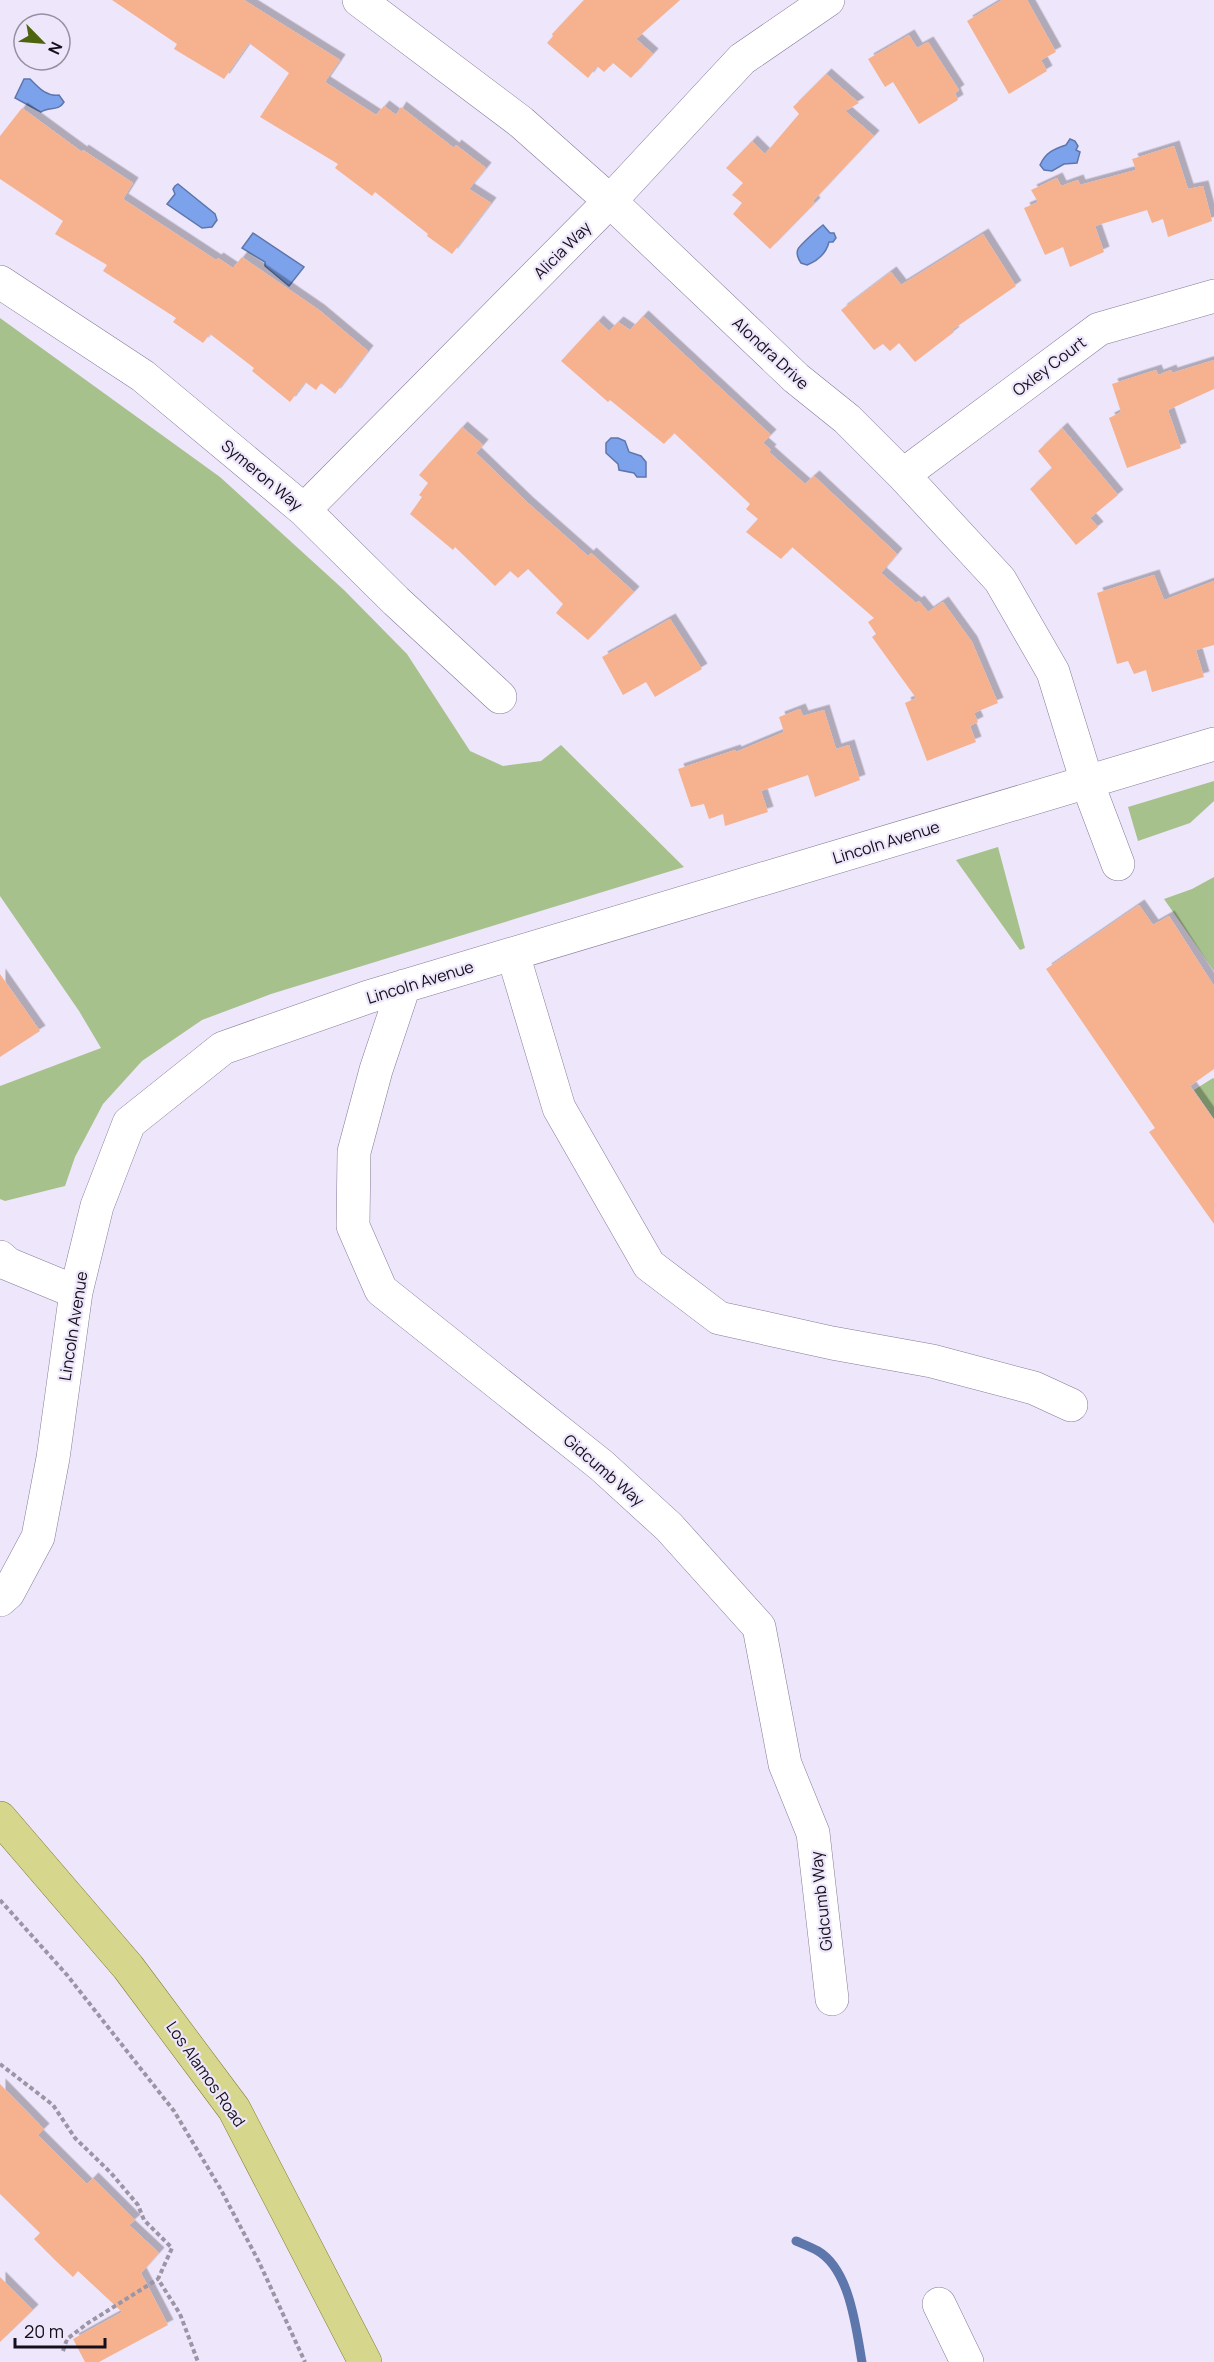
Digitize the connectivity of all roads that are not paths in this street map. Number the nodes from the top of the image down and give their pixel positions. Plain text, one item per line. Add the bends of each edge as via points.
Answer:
1 (359, 0) edge
2 (828, 0) edge
3 (610, 201) junction
4 (0, 282) edge
5 (1214, 296) edge
6 (903, 475) junction
7 (304, 510) junction
8 (500, 697) dead end
9 (1214, 744) edge
10 (1087, 782) junction
11 (1118, 864) dead end
12 (513, 954) junction
13 (404, 986) junction
14 (0, 1257) edge
15 (76, 1292) junction
16 (1071, 1405) dead end
17 (0, 1600) edge
18 (0, 1818) edge
19 (832, 1999) dead end
20 (939, 2304) dead end
21 (365, 2362) edge
22 (966, 2362) edge

1 - 3 street, Alondra Drive via 521,122
2 - 3 street, Alicia Way via 742,58
3 - 6 street, Alondra Drive
3 - 7 street, Alicia Way
4 - 7 street, Symeron Way via 143,376
5 - 6 street, Oxley Court via 1099,329
6 - 10 street, Alondra Drive via 1000,580 1053,672
7 - 8 street, Symeron Way
9 - 10 street, Lincoln Avenue
10 - 11 street, Alondra Drive
10 - 12 street, Lincoln Avenue
12 - 13 street, Lincoln Avenue
12 - 16 street via 560,1108 649,1264 719,1318 932,1361 1034,1388
13 - 15 street, Lincoln Avenue via 223,1048 129,1124 96,1206
13 - 19 street, Gidcumb Way via 354,1152 354,1226 381,1290 602,1465 669,1527 759,1627 785,1764 813,1833
14 - 15 street via 8,1264
15 - 17 street, Lincoln Avenue via 38,1537 8,1593
18 - 21 main road, Los Alamos Road via 128,1967 234,2109
20 - 22 street

